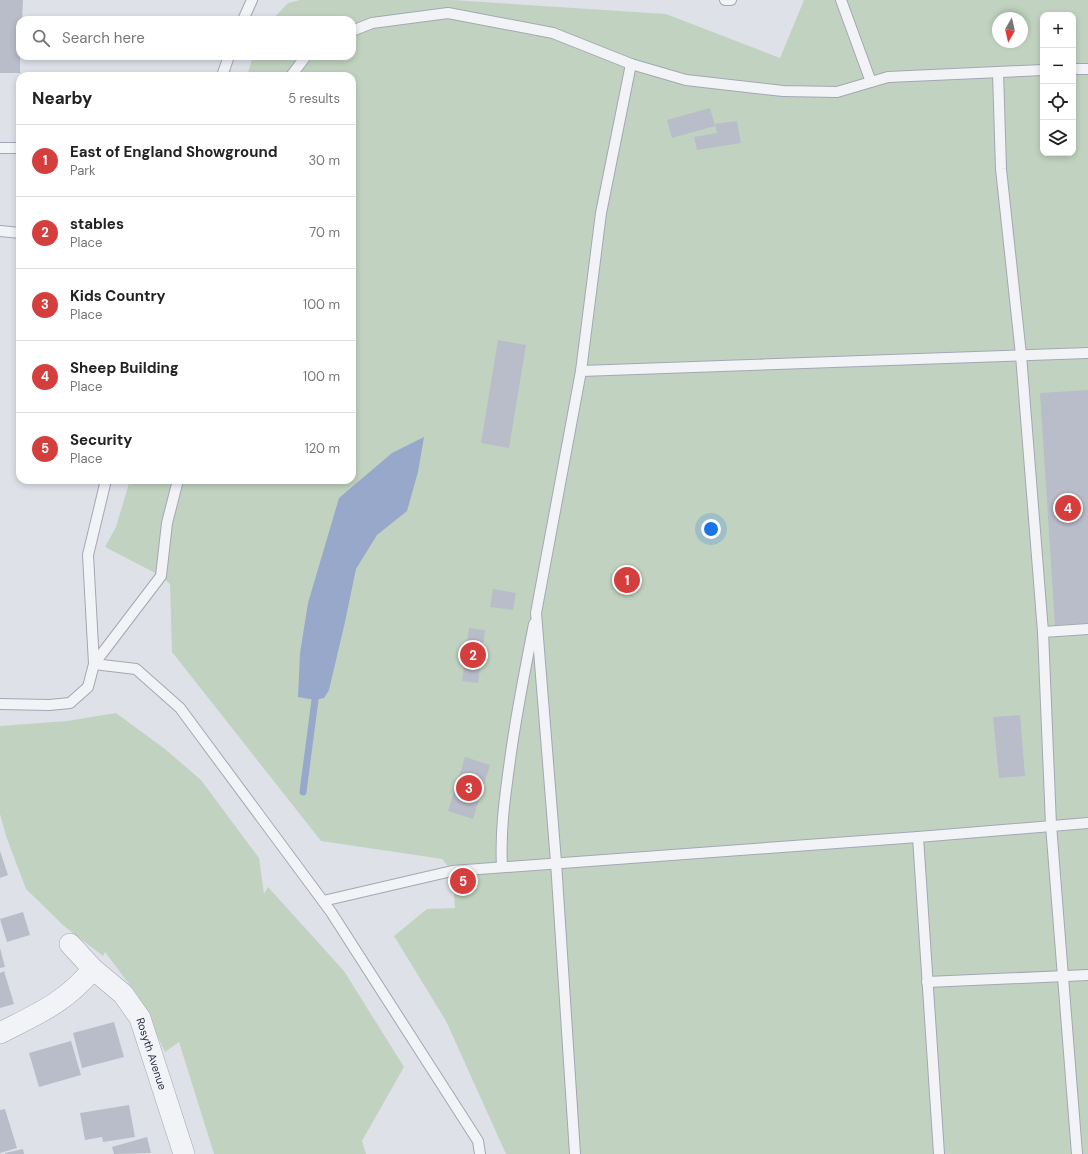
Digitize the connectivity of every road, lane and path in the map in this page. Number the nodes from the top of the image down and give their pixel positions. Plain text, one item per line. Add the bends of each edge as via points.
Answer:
1 (252, 0) edge
2 (725, 0) edge
3 (731, 0) edge
4 (840, 0) edge
5 (245, 16) edge
6 (356, 29) edge
7 (228, 60) edge
8 (303, 60) edge
9 (631, 64) junction
10 (1088, 68) edge
11 (1076, 69) edge
12 (1040, 70) edge
13 (223, 72) edge
14 (294, 72) edge
15 (998, 72) junction
16 (871, 82) junction
17 (0, 148) edge
18 (16, 148) edge
19 (0, 231) edge
20 (16, 233) edge
21 (1088, 353) edge
22 (1020, 355) junction
23 (581, 371) junction
24 (105, 484) edge
25 (177, 484) edge
26 (536, 613) junction
27 (1088, 629) edge
28 (1043, 632) junction
29 (94, 664) junction
30 (0, 704) edge
31 (1088, 823) edge
32 (1051, 824) junction
33 (918, 837) junction
34 (556, 862) junction
35 (502, 867) junction
36 (323, 901) junction
37 (70, 944) dead end
38 (93, 969) junction
39 (1088, 975) edge
40 (1064, 976) junction
41 (927, 982) junction
42 (0, 1033) edge
43 (184, 1154) edge
44 (480, 1154) edge
45 (575, 1154) edge
46 (939, 1154) edge
47 (1077, 1154) edge

1 - 5 lane
2 - 3 lane
4 - 16 lane
6 - 9 lane via 372,23 448,13 553,33
7 - 13 lane
8 - 14 lane
9 - 16 lane via 686,80 783,91 837,92
9 - 23 lane via 601,212
10 - 11 lane
12 - 15 lane
15 - 16 lane via 888,77
15 - 22 lane via 1001,169
17 - 18 lane
19 - 20 lane
21 - 22 lane
22 - 23 lane
22 - 28 lane
23 - 26 lane
24 - 29 lane via 88,555
25 - 29 lane via 167,523 161,576
26 - 34 lane
26 - 35 lane via 518,704 505,790 500,838
27 - 28 lane
28 - 32 lane
29 - 30 lane via 88,688 70,703
29 - 36 lane via 136,669 180,708
31 - 32 lane
32 - 33 lane
32 - 40 lane
33 - 34 lane
33 - 41 lane
34 - 35 lane
34 - 45 lane
35 - 36 lane via 452,871
36 - 44 lane via 478,1141
37 - 38 street, Rosyth Avenue
38 - 42 street via 57,1004
38 - 43 street, Rosyth Avenue via 123,994 140,1018
39 - 40 lane
40 - 41 lane
40 - 47 lane
41 - 46 lane

